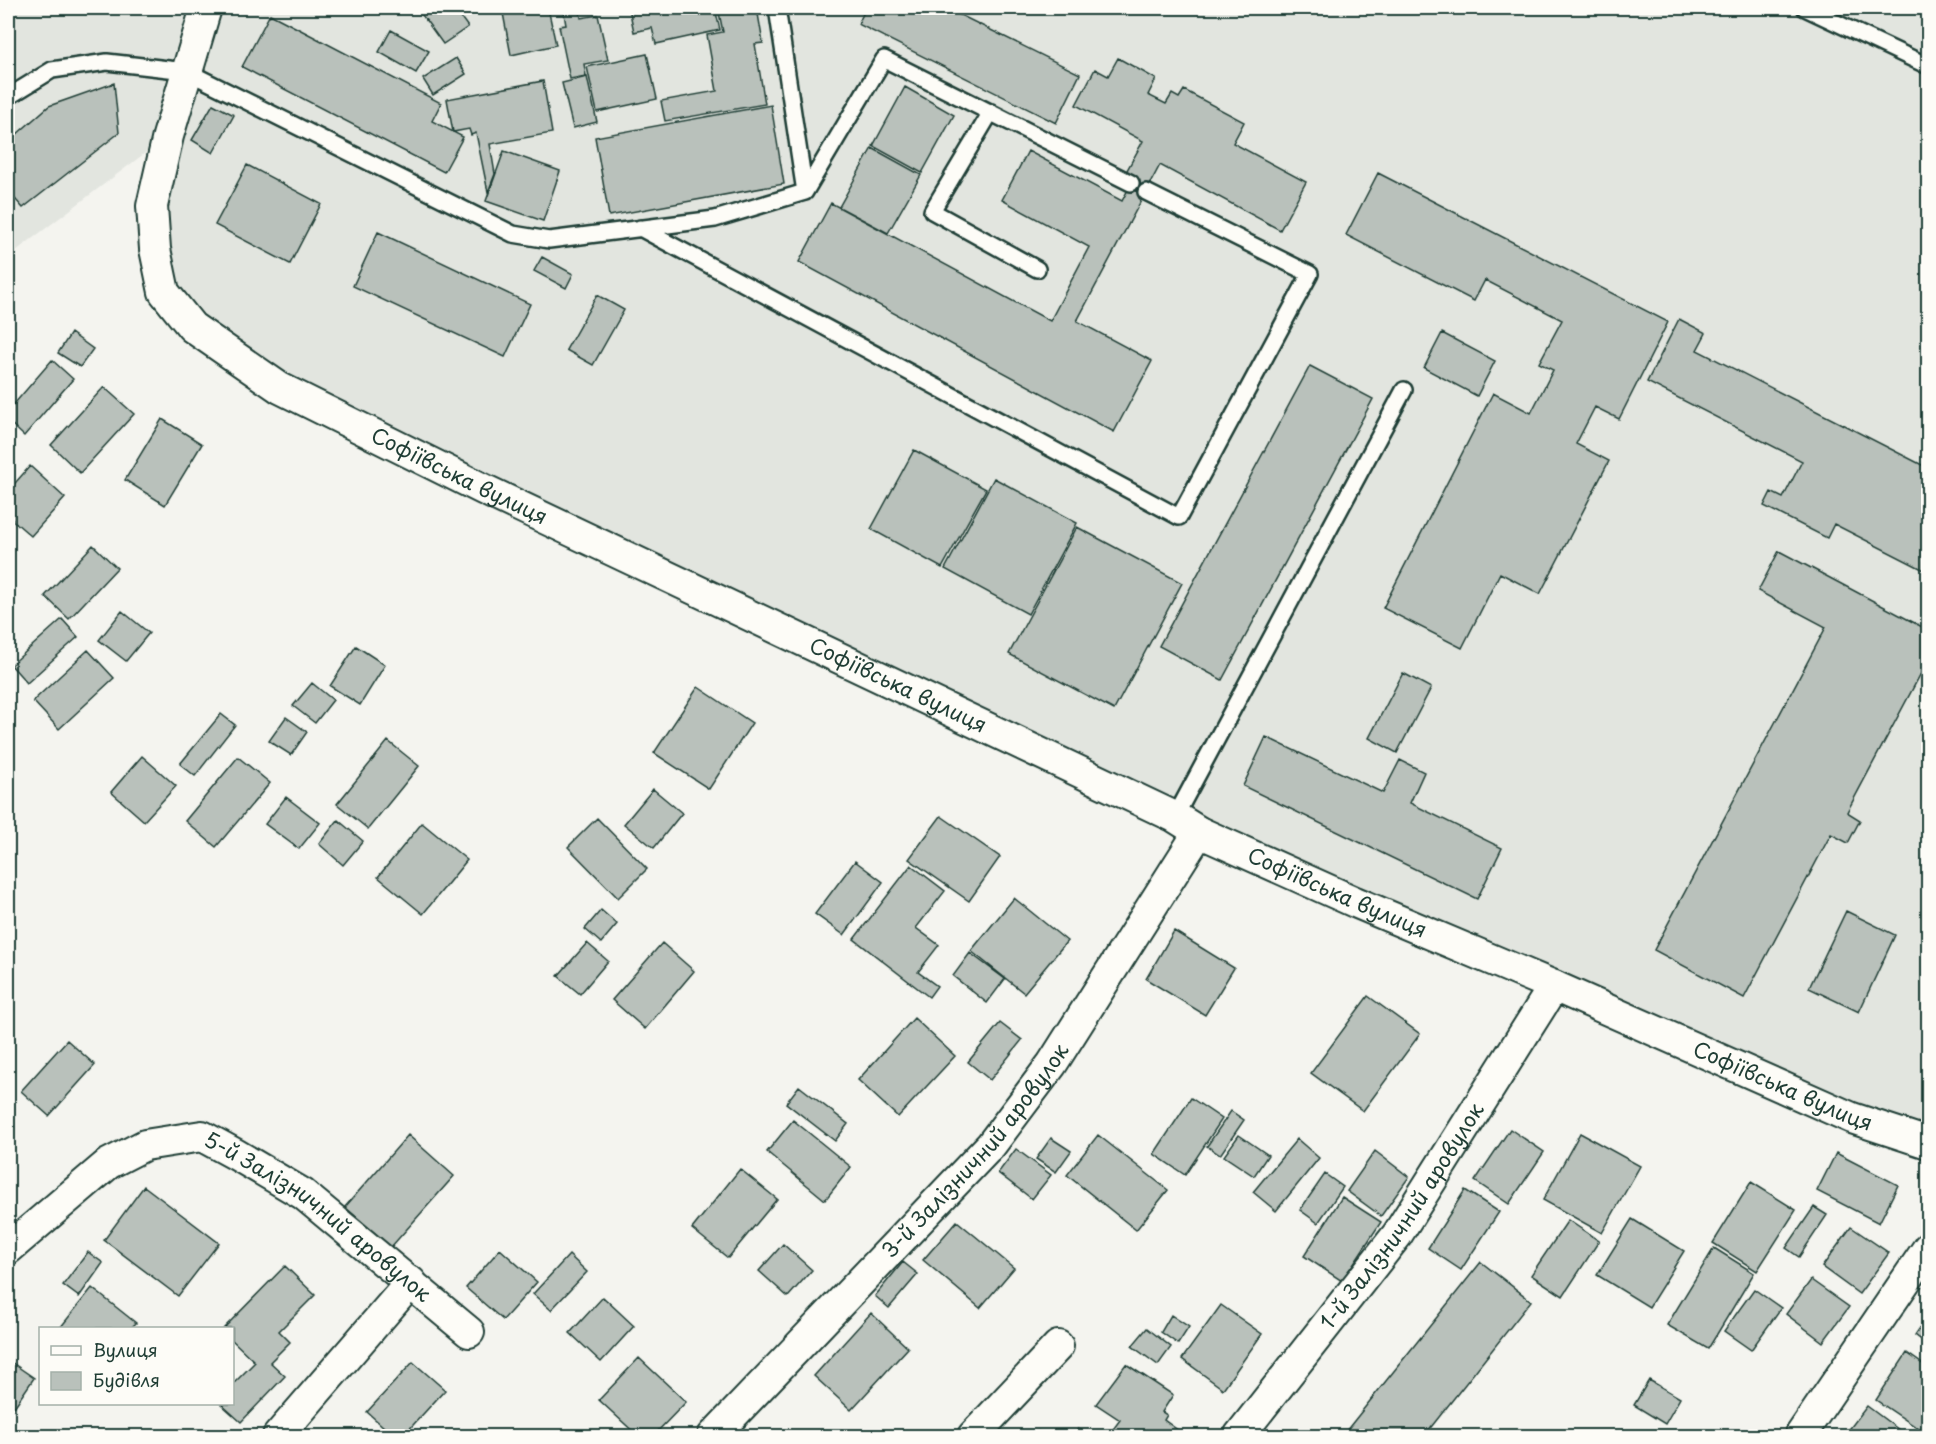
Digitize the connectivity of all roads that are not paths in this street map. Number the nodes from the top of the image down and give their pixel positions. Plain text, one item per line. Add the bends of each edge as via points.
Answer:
1 (206, 8) edge
2 (777, 8) edge
3 (1805, 8) edge
4 (1929, 66) edge
5 (186, 71) junction
6 (8, 97) edge
7 (991, 112) junction
8 (1131, 183) dead end
9 (805, 192) junction
10 (1146, 192) dead end
11 (640, 228) junction
12 (1037, 269) dead end
13 (1404, 390) dead end
14 (1187, 824) junction
15 (1554, 986) junction
16 (1929, 1143) edge
17 (1929, 1248) edge
18 (8, 1249) edge
19 (411, 1282) junction
20 (469, 1332) dead end
21 (1058, 1346) dead end
22 (278, 1437) edge
23 (713, 1437) edge
24 (973, 1437) edge
25 (1239, 1437) edge
26 (1800, 1437) edge

1 - 5 street, Софіївська вулиця
2 - 9 lane
3 - 4 lane
5 - 6 lane via 106,62 52,70
5 - 11 lane via 513,234 549,240
5 - 14 street, Софіївська вулиця via 152,206 164,292 192,327 280,388 483,489
7 - 8 lane
7 - 9 lane via 884,59
7 - 12 lane via 932,211
9 - 11 lane via 715,219
10 - 11 lane via 1310,274 1179,517
13 - 14 lane
14 - 15 street, Софіївська вулиця via 1355,902
14 - 23 street, 3-й Залізничний аровулок via 1052,1064 991,1145
15 - 16 street, Софіївська вулиця via 1852,1118
15 - 25 street, 1-й Залізничний аровулок via 1397,1235
17 - 26 street
18 - 19 street, 5-й Залізничний аровулок via 108,1164 145,1145 202,1136 303,1194
19 - 20 street, 5-й Залізничний аровулок
19 - 22 street
21 - 24 street

